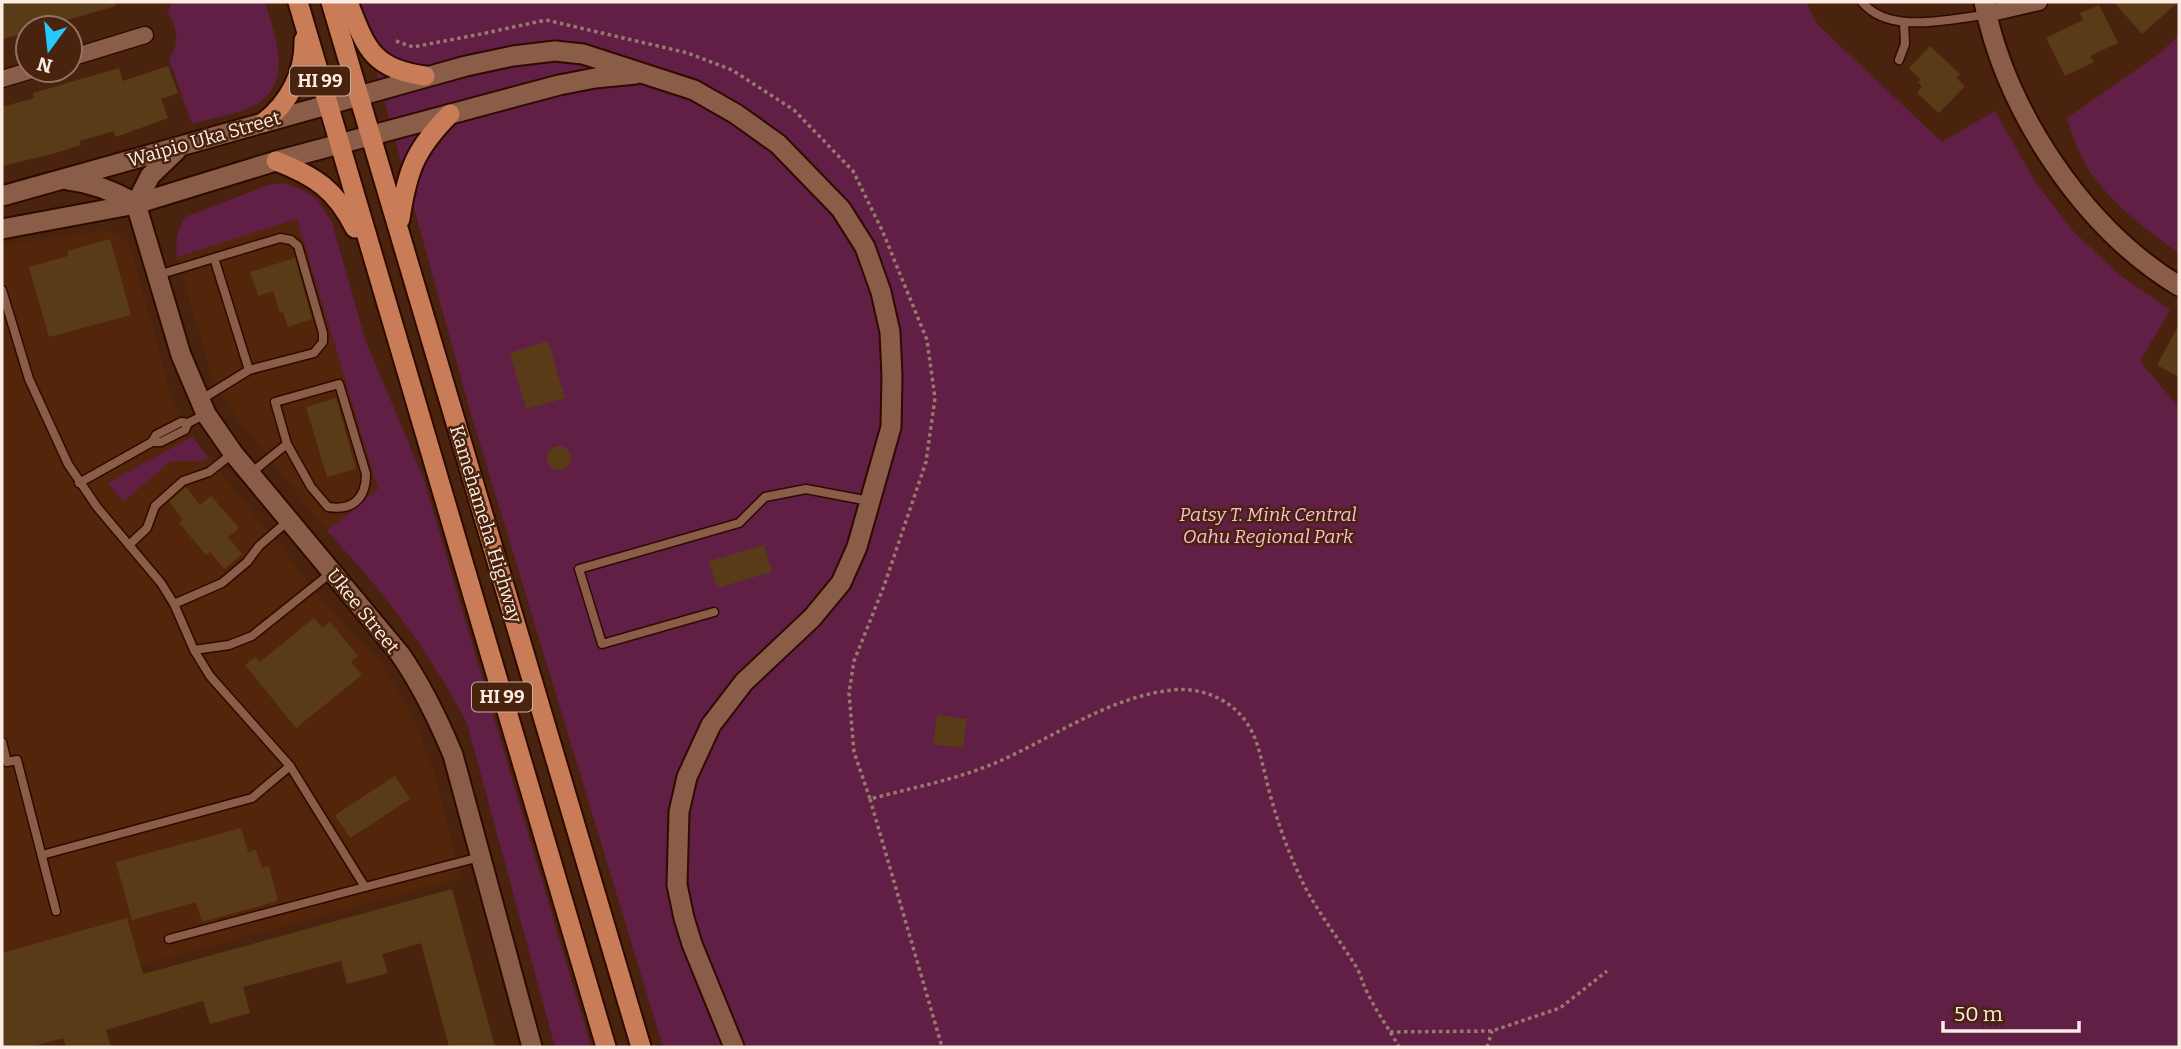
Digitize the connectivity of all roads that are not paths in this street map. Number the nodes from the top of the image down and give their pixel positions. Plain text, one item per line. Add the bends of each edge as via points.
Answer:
1 (331, 2) edge
2 (348, 2) edge
3 (1862, 2) edge
4 (2039, 2) edge
5 (1985, 8) edge
6 (300, 10) edge
7 (1904, 23) junction
8 (145, 35) dead end
9 (84, 54) edge
10 (1899, 60) dead end
11 (651, 74) junction
12 (425, 76) junction
13 (359, 94) junction
14 (327, 103) junction
15 (450, 114) junction
16 (264, 122) junction
17 (370, 135) junction
18 (338, 144) junction
19 (180, 148) junction
20 (276, 162) junction
21 (60, 179) junction
22 (2, 197) edge
23 (136, 204) junction
24 (399, 227) junction
25 (2, 229) edge
26 (214, 258) junction
27 (158, 275) junction
28 (378, 279) junction
29 (2179, 286) edge
30 (2, 290) edge
31 (249, 370) junction
32 (203, 407) junction
33 (287, 444) junction
34 (233, 453) junction
35 (250, 474) junction
36 (79, 483) junction
37 (872, 502) junction
38 (289, 520) junction
39 (129, 545) junction
40 (332, 572) junction
41 (174, 604) junction
42 (713, 612) dead end
43 (194, 649) junction
44 (2, 743) edge
45 (290, 766) junction
46 (42, 855) junction
47 (481, 857) junction
48 (365, 887) junction
49 (56, 911) dead end
50 (169, 939) dead end
51 (532, 1047) edge
52 (606, 1047) edge
53 (642, 1047) edge
54 (734, 1047) edge

1 - 13 main road, Kamehameha Highway / HI 99
2 - 12 main road via 377,58 395,70
3 - 7 lane via 1867,9
4 - 5 street
5 - 7 lane
5 - 29 street via 2018,99 2063,176 2122,242
6 - 14 main road, Kamehameha Highway / HI 99
6 - 16 main road via 301,67 276,113
7 - 10 lane via 1905,44
8 - 9 street
11 - 12 street, Waipio Uka Street via 583,54 555,51
11 - 15 street, Waipio Uka Street via 559,85
11 - 37 street, Waipio Uka Street via 694,90 778,144 841,209 865,247 890,332 892,376 891,427
12 - 13 street, Waipio Uka Street
13 - 14 street, Waipio Uka Street
13 - 17 main road, Kamehameha Highway / HI 99
14 - 16 street, Waipio Uka Street
14 - 18 main road, Kamehameha Highway / HI 99
15 - 17 street, Waipio Uka Street
15 - 24 main road via 434,130 411,168
16 - 19 street, Waipio Uka Street
17 - 18 street, Waipio Uka Street
17 - 24 main road, Kamehameha Highway / HI 99
18 - 20 street, Waipio Uka Street
18 - 28 main road, Kamehameha Highway / HI 99
19 - 21 street, Waipio Uka Street
19 - 23 street via 150,176
20 - 23 street, Waipio Uka Street
20 - 28 main road via 316,180 342,204
21 - 22 street, Waipio Uka Street
21 - 23 street via 100,186
23 - 25 street, Waipio Uka Street
23 - 27 street, Ukee Street
24 - 53 main road, Kamehameha Highway / HI 99
26 - 27 lane
26 - 31 lane
26 - 31 lane via 280,238 298,246 323,342 314,352
27 - 32 street, Ukee Street via 181,355
28 - 52 main road, Kamehameha Highway / HI 99
30 - 36 lane via 29,379
31 - 32 lane
32 - 34 street, Ukee Street
32 - 36 lane via 188,423 156,435 152,442
33 - 33 lane via 328,507 341,510 362,494 366,474 339,384 275,402
33 - 35 lane
34 - 35 street, Ukee Street
34 - 39 lane via 209,472 183,481 155,506 147,528
35 - 38 street, Ukee Street
36 - 39 lane
37 - 42 lane via 806,489 765,497 738,523 579,569 602,644
37 - 54 street, Waipio Uka Street via 841,583 812,618 744,682 711,725 687,777 679,813 677,885 692,944
38 - 40 street, Ukee Street
38 - 41 lane via 222,583
39 - 41 lane
40 - 43 lane via 252,636 229,645
40 - 47 street, Ukee Street via 400,654 428,698 453,755
41 - 43 lane
43 - 45 lane via 210,676
44 - 46 lane via 7,762 17,760
45 - 46 lane via 252,798
45 - 48 lane
46 - 49 lane
47 - 48 lane
47 - 51 street, Ukee Street
48 - 50 lane

